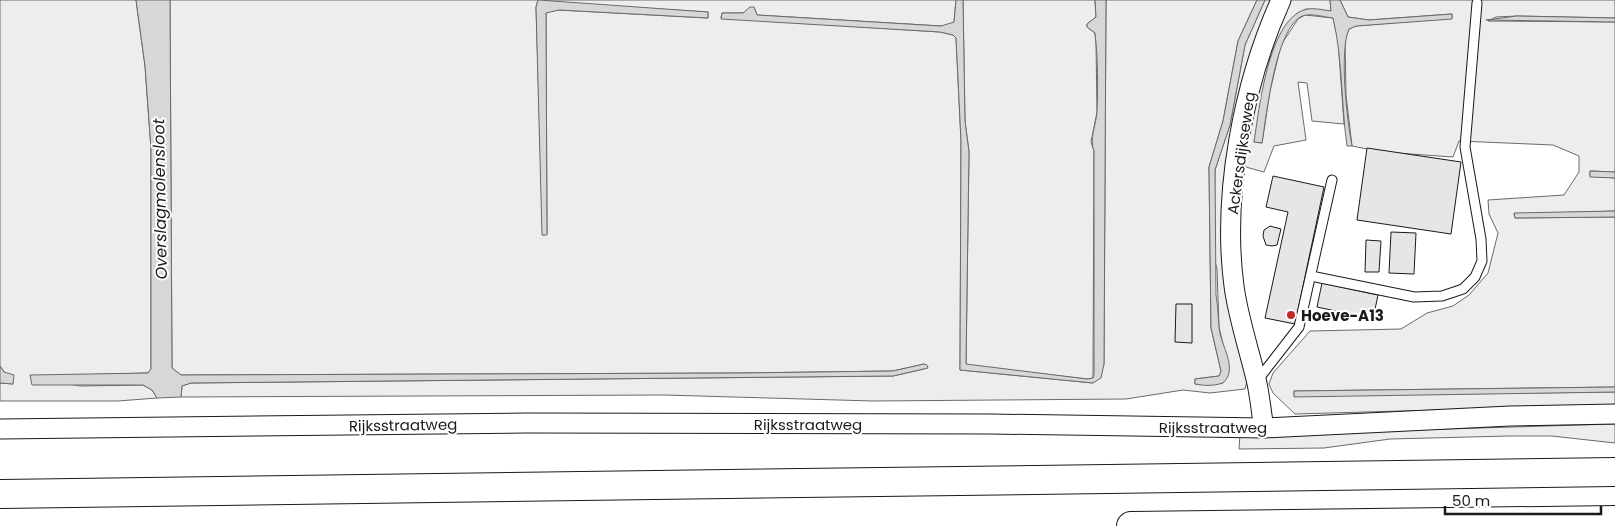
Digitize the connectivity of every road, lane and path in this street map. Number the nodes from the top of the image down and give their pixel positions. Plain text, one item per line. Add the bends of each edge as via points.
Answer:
1 (1281, 0) edge
2 (1477, 3) dead end
3 (1332, 180) dead end
4 (1311, 276) junction
5 (1257, 382) junction
6 (1615, 414) edge
7 (1264, 428) junction
8 (0, 429) edge
9 (1615, 472) edge
10 (0, 476) edge
11 (0, 494) edge
12 (56, 494) junction
13 (1615, 520) edge
14 (1131, 526) edge

1 - 5 street, Ackersdijkseweg via 1250,87 1232,200 1234,288
2 - 4 lane via 1465,147 1483,252 1475,277 1455,293 1414,297
3 - 4 lane
4 - 5 lane via 1299,327
5 - 7 street, Ackersdijkseweg
6 - 7 street, Rijksstraatweg
7 - 8 street, Rijksstraatweg via 527,423
9 - 12 highway
10 - 12 highway
11 - 12 highway
13 - 14 highway

